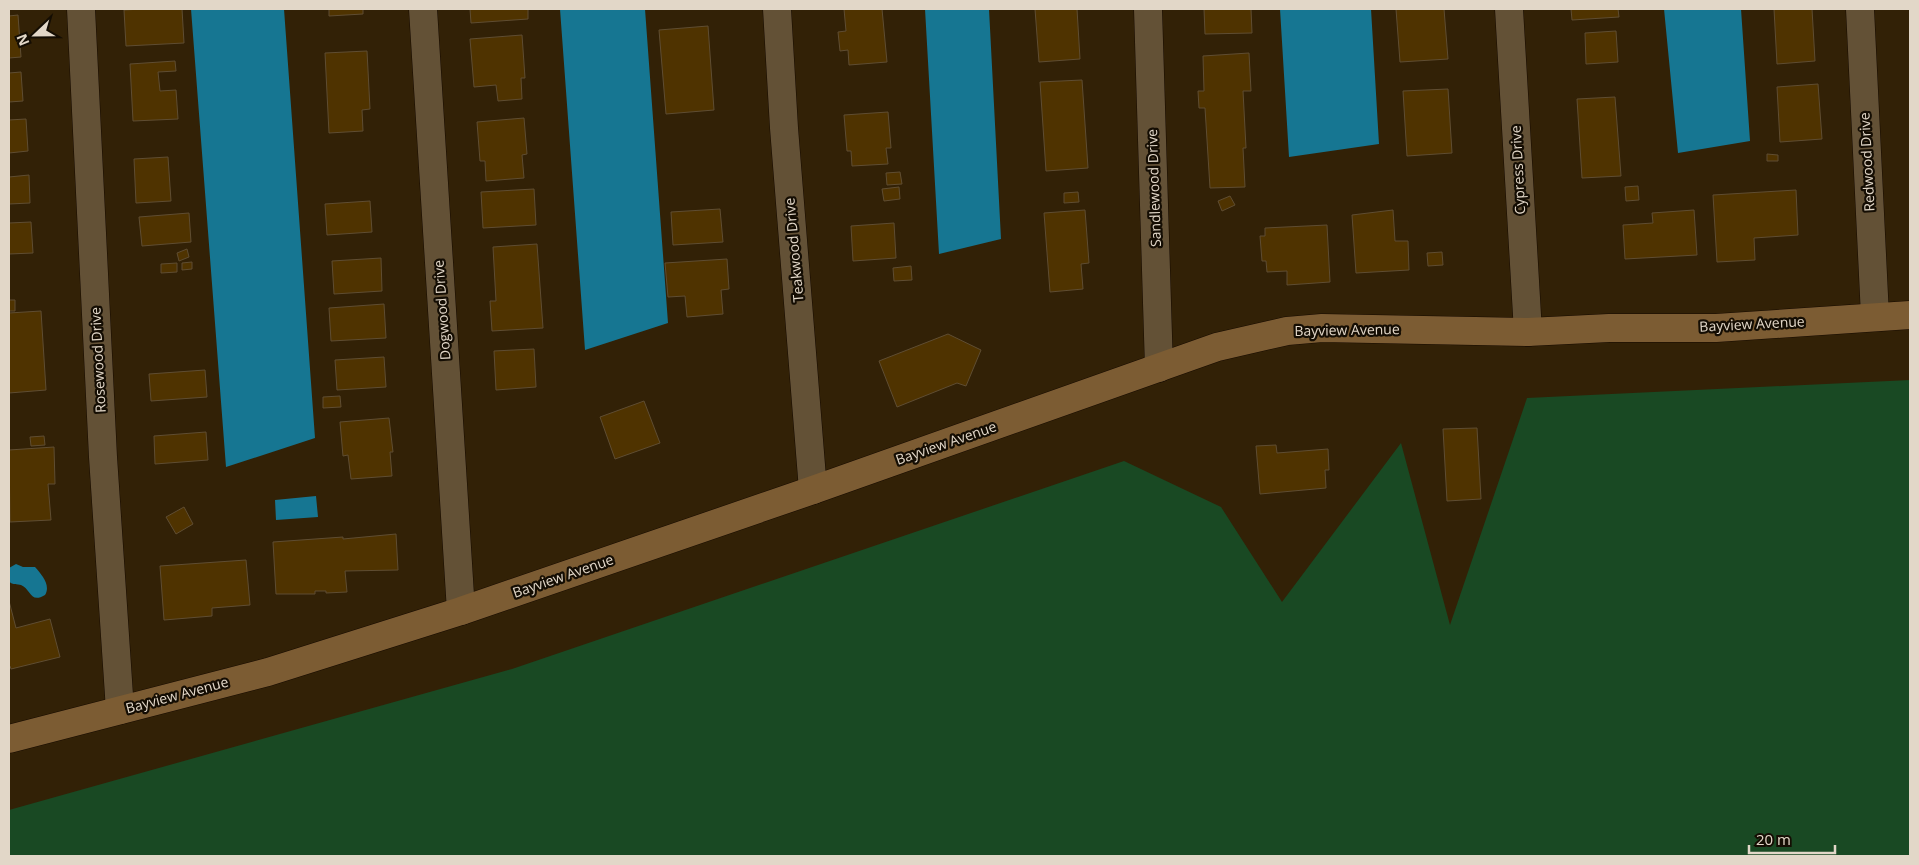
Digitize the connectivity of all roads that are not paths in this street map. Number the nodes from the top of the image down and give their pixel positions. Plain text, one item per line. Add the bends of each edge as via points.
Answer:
1 (80, 9) edge
2 (423, 9) edge
3 (777, 9) edge
4 (1148, 9) edge
5 (1509, 9) edge
6 (1860, 9) edge
7 (1910, 315) edge
8 (1875, 316) junction
9 (1528, 332) junction
10 (1159, 368) junction
11 (813, 490) junction
12 (461, 611) junction
13 (120, 710) junction
14 (9, 739) edge

1 - 13 street, Rosewood Drive via 103,457
2 - 12 street, Dogwood Drive
3 - 11 street, Teakwood Drive
4 - 10 street, Sandlewood Drive
5 - 9 street, Cypress Drive
6 - 8 street, Redwood Drive
7 - 8 main road, Bayview Avenue
8 - 9 main road, Bayview Avenue via 1716,328
9 - 10 main road, Bayview Avenue via 1322,328 1287,331 1217,347
10 - 11 main road, Bayview Avenue
11 - 12 main road, Bayview Avenue
12 - 13 main road, Bayview Avenue via 268,672
13 - 14 main road, Bayview Avenue

